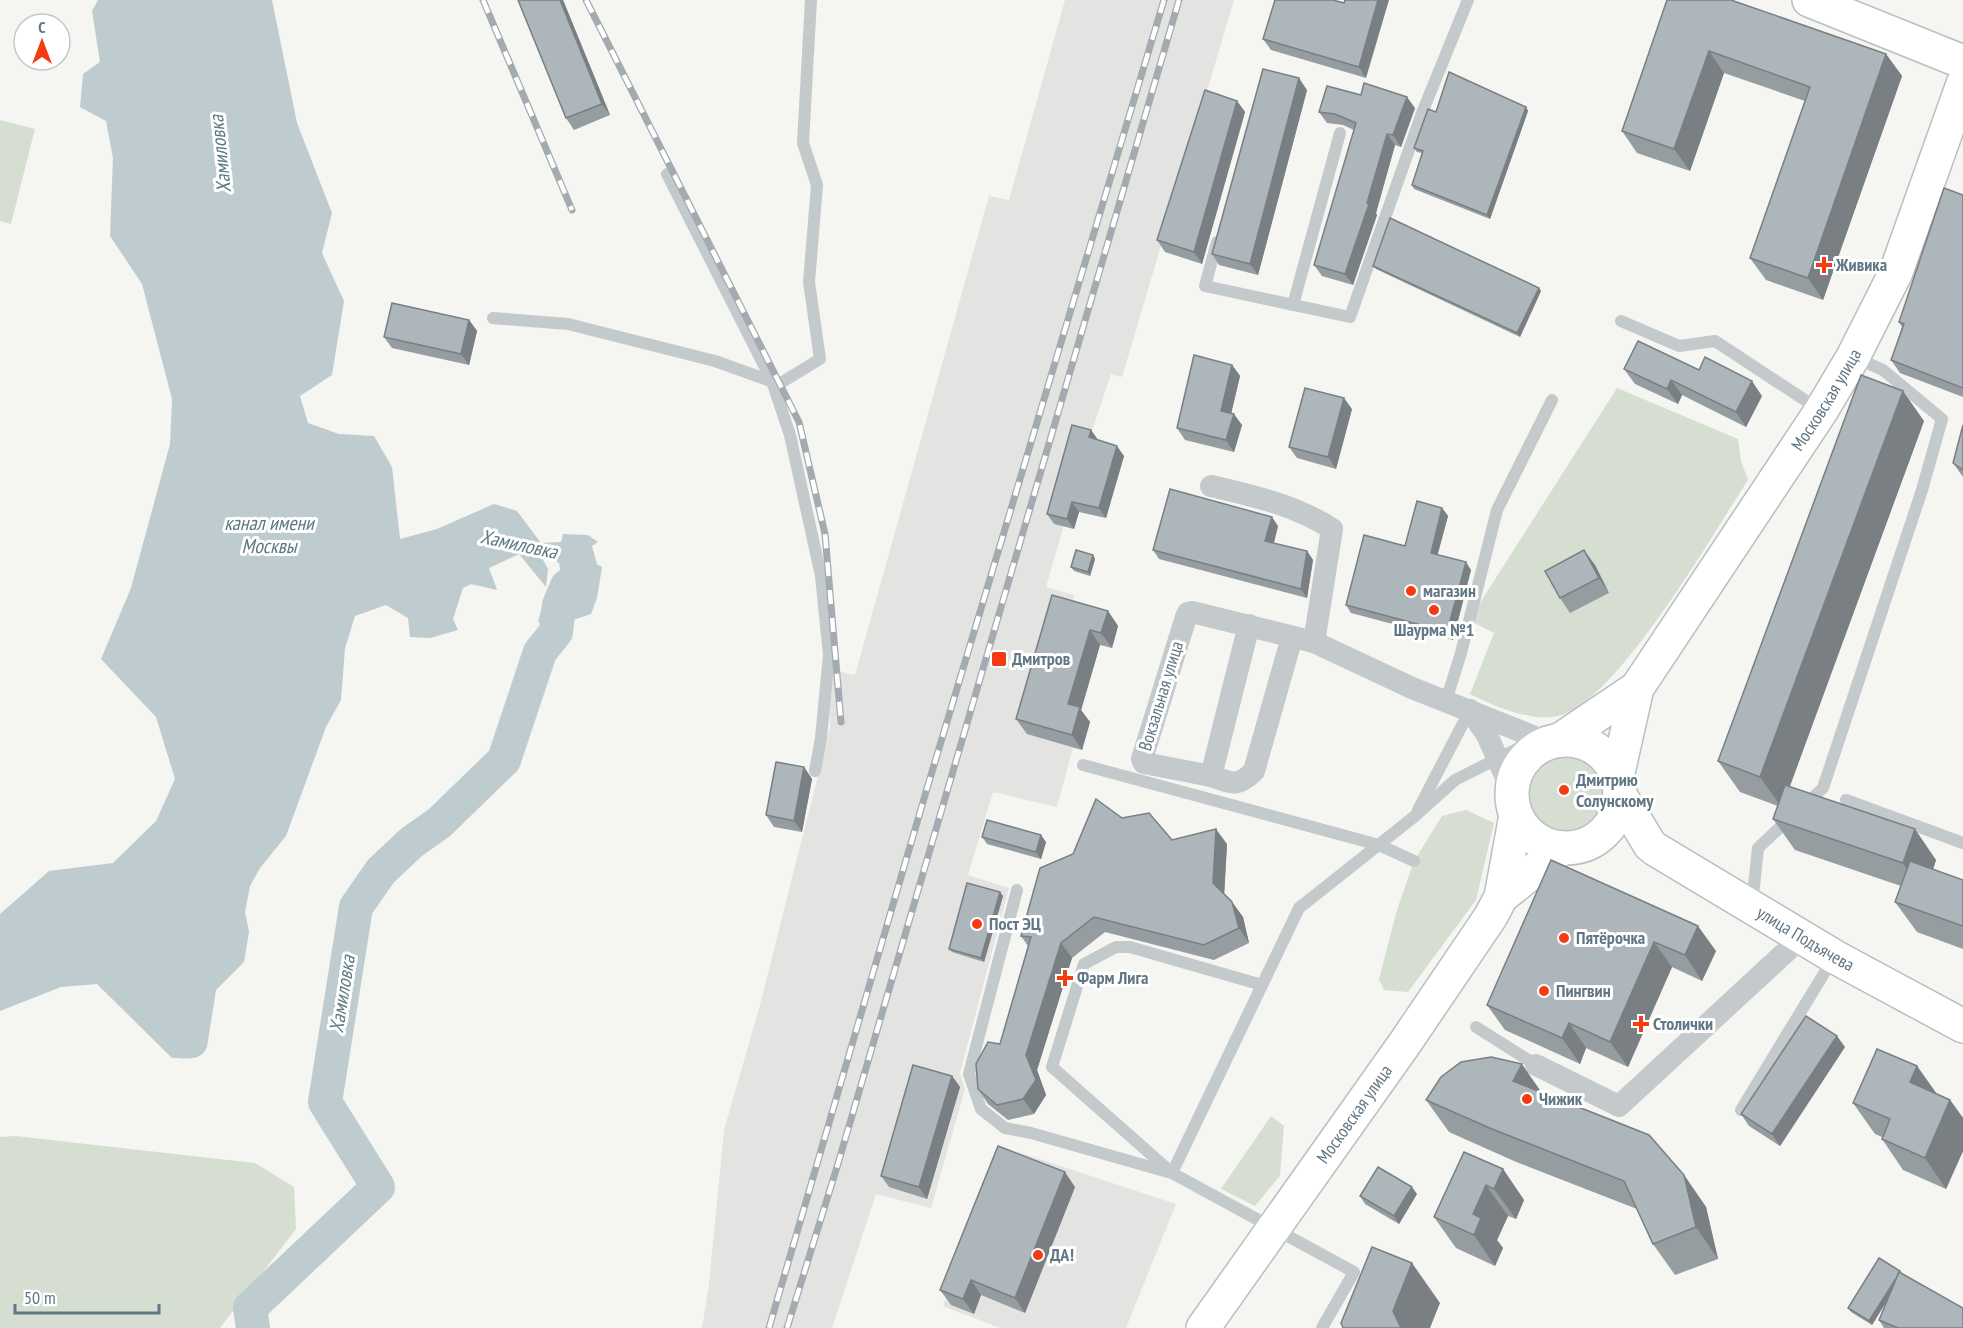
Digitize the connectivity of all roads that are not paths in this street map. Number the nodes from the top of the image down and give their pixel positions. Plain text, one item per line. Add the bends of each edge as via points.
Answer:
1 (811, 0) edge
2 (1468, 0) edge
3 (1809, 0) edge
4 (1963, 62) edge
5 (1963, 84) edge
6 (1341, 133) edge
7 (668, 174) dead end
8 (1221, 229) edge
9 (1293, 305) junction
10 (493, 318) dead end
11 (1621, 321) dead end
12 (1853, 357) junction
13 (772, 381) junction
14 (1552, 400) dead end
15 (1821, 411) junction
16 (1211, 486) dead end
17 (1249, 625) junction
18 (1303, 639) junction
19 (1637, 688) junction
20 (1446, 701) junction
21 (1470, 710) junction
22 (1555, 741) junction
23 (1498, 758) junction
24 (1083, 765) dead end
25 (815, 771) dead end
26 (1211, 777) junction
27 (1619, 786) junction
28 (1846, 800) dead end
29 (1514, 803) junction
30 (1416, 816) junction
31 (1963, 843) edge
32 (1379, 845) junction
33 (1650, 845) junction
34 (1575, 846) junction
35 (1414, 861) dead end
36 (1017, 890) dead end
37 (1501, 897) junction
38 (1752, 906) junction
39 (1802, 937) junction
40 (1835, 957) junction
41 (1262, 986) junction
42 (1963, 1026) edge
43 (1476, 1027) dead end
44 (1536, 1065) joint
45 (1741, 1110) edge
46 (1172, 1173) junction
47 (1273, 1227) junction
48 (1203, 1328) edge
49 (1322, 1328) edge

1 - 13 lane via 803,143 817,184 809,282 820,359 779,384
2 - 9 lane via 1422,112 1350,317
3 - 4 main road
5 - 12 main road, Московская улица via 1896,272
6 - 9 lane
7 - 13 lane
8 - 9 lane via 1205,286
10 - 13 lane via 568,324
11 - 15 lane via 1679,346 1715,341
12 - 15 main road, Московская улица
12 - 38 lane via 1883,370 1942,419 1823,788 1758,848
13 - 25 lane via 790,435 821,576 829,655
14 - 20 lane via 1497,510
15 - 19 main road, Московская улица
16 - 18 street via 1311,515 1332,530
17 - 18 street, Вокзальная улица
17 - 26 street
17 - 26 street, Вокзальная улица via 1188,613 1142,759 1144,763
18 - 20 street, Вокзальная улица
18 - 26 street via 1254,771 1243,782 1233,784
19 - 22 main road, Московская улица
19 - 27 main road, Московская улица
20 - 21 street, Вокзальная улица
21 - 22 street, Вокзальная улица
21 - 23 street
21 - 30 lane
22 - 23 lane via 1519,748
22 - 27 main road via 1585,743 1600,752 1610,762
22 - 29 main road, Московская улица via 1533,751 1523,761 1516,775
23 - 29 street
23 - 30 lane via 1455,780
24 - 32 lane
27 - 33 main road, улица Подъячева
27 - 34 main road, Московская улица via 1618,811 1611,824 1602,834
28 - 31 lane
29 - 34 main road via 1532,836 1547,844
29 - 37 main road, Московская улица
30 - 32 lane
32 - 35 lane
32 - 41 lane via 1299,908
33 - 34 main road, улица Подъячева
33 - 38 main road, улица Подъячева
34 - 37 main road, Московская улица
36 - 46 lane via 969,1074 981,1109 1005,1128
37 - 47 main road, Московская улица via 1405,1043
38 - 39 main road, улица Подъячева
39 - 40 main road, улица Подъячева
39 - 44 street via 1619,1106
40 - 42 main road, улица Подъячева
40 - 45 lane
41 - 46 lane
41 - 46 lane via 1130,947 1116,947 1084,964 1052,1067
43 - 44 lane
46 - 47 lane
47 - 48 main road, Московская улица
47 - 49 lane via 1354,1272

